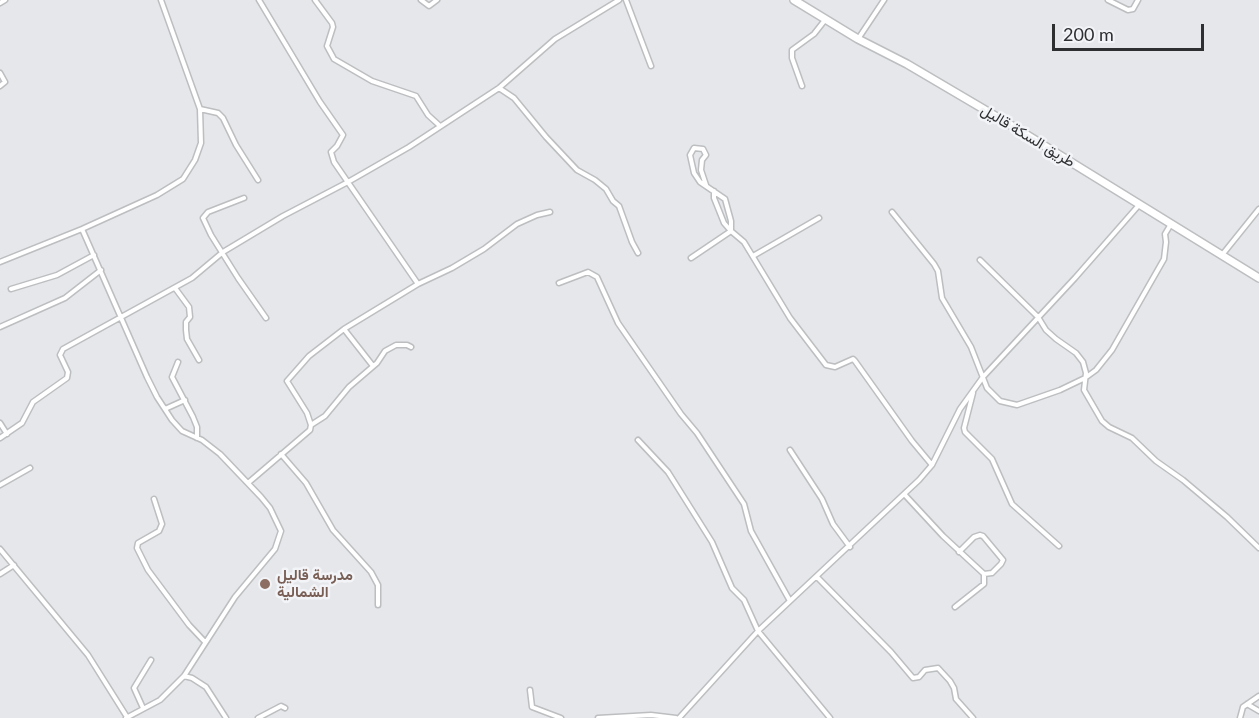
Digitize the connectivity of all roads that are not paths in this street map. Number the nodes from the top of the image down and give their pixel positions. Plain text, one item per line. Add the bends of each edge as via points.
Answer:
1 (5, 0) edge
2 (161, 0) edge
3 (259, 0) edge
4 (315, 0) edge
5 (422, 0) edge
6 (437, 0) edge
7 (619, 0) edge
8 (626, 0) edge
9 (794, 0) edge
10 (884, 0) edge
11 (1108, 0) edge
12 (1138, 0) edge
13 (0, 3) edge
14 (826, 20) junction
15 (858, 39) junction
16 (651, 66) dead end
17 (0, 73) edge
18 (0, 86) edge
19 (802, 86) dead end
20 (499, 88) junction
21 (200, 108) junction
22 (440, 126) junction
23 (258, 180) dead end
24 (348, 182) junction
25 (706, 185) junction
26 (714, 191) junction
27 (244, 198) dead end
28 (725, 199) junction
29 (1139, 204) junction
30 (719, 208) junction
31 (1259, 209) edge
32 (550, 212) dead end
33 (892, 212) dead end
34 (819, 218) dead end
35 (1172, 224) junction
36 (82, 229) junction
37 (731, 231) junction
38 (223, 252) junction
39 (638, 253) dead end
40 (94, 255) junction
41 (1222, 255) junction
42 (753, 256) junction
43 (691, 258) dead end
44 (980, 260) dead end
45 (0, 262) edge
46 (101, 270) junction
47 (1259, 278) edge
48 (559, 283) dead end
49 (418, 284) junction
50 (175, 288) junction
51 (11, 289) dead end
52 (1038, 317) junction
53 (122, 318) junction
54 (266, 318) dead end
55 (0, 327) edge
56 (344, 329) junction
57 (411, 347) dead end
58 (199, 360) dead end
59 (178, 362) dead end
60 (373, 366) junction
61 (983, 377) junction
62 (1085, 378) junction
63 (975, 387) junction
64 (185, 400) junction
65 (165, 409) junction
66 (0, 423) edge
67 (311, 425) junction
68 (7, 434) junction
69 (0, 438) edge
70 (197, 438) junction
71 (638, 440) dead end
72 (790, 450) dead end
73 (281, 454) junction
74 (932, 465) junction
75 (30, 468) dead end
76 (248, 483) junction
77 (0, 485) edge
78 (905, 495) junction
79 (154, 499) dead end
80 (1059, 546) dead end
81 (849, 547) junction
82 (1259, 548) edge
83 (0, 549) edge
84 (959, 552) junction
85 (14, 565) junction
86 (0, 574) edge
87 (984, 574) junction
88 (817, 578) junction
89 (790, 602) junction
90 (378, 605) dead end
91 (955, 607) dead end
92 (759, 631) junction
93 (205, 642) junction
94 (151, 660) dead end
95 (184, 676) junction
96 (530, 690) dead end
97 (1259, 696) edge
98 (1247, 704) junction
99 (144, 708) junction
100 (285, 708) dead end
101 (1259, 711) edge
102 (126, 718) edge
103 (226, 718) edge
104 (258, 718) edge
105 (561, 718) edge
106 (598, 718) edge
107 (677, 718) edge
108 (830, 718) edge
109 (973, 718) edge
110 (1239, 718) edge

1 - 13 street
2 - 21 street
3 - 24 street via 343,135 332,152
4 - 22 street via 332,23 327,46 334,59 372,81 416,96
5 - 6 street via 429,6
7 - 20 street via 555,39
8 - 16 street
9 - 14 main road, طريق السكة قاليل
10 - 15 street
11 - 12 street via 1128,10
14 - 15 main road, طريق السكة قاليل
14 - 19 street via 792,50
15 - 29 main road, طريق السكة قاليل via 907,64
17 - 18 street via 5,82
20 - 22 street
20 - 39 street via 514,98 577,170 606,189 619,206
21 - 23 street via 223,118
21 - 36 street via 201,143 183,179
22 - 24 street
24 - 38 street
24 - 49 street
25 - 25 street via 694,173 690,155 694,148 703,149 706,155 701,170
25 - 26 street
26 - 28 street
26 - 30 street
27 - 38 street via 208,212 203,218
28 - 30 street
28 - 37 street
29 - 35 main road, طريق السكة قاليل
29 - 52 street
30 - 37 street
31 - 41 street
32 - 49 street via 517,224 484,249
33 - 61 street via 938,271 942,298 971,347
34 - 42 street
35 - 41 main road, طريق السكة قاليل
35 - 62 street via 1165,234 1164,259 1112,350
36 - 40 street
36 - 45 street
37 - 42 street
37 - 43 street
38 - 50 street
38 - 54 street
40 - 46 street
40 - 51 street via 57,275
41 - 47 main road, طريق السكة قاليل
42 - 74 street via 782,306 822,360 835,367 853,359
44 - 52 street
46 - 53 street
46 - 55 street via 65,298
48 - 89 street via 588,272 597,277 618,323 744,504 751,531
49 - 56 street
50 - 53 street
50 - 58 street via 189,307 187,339
52 - 61 street
52 - 62 street via 1046,330 1083,362
53 - 65 street
53 - 68 street via 62,351 67,378 33,402 22,423
56 - 60 street
56 - 67 street via 288,378
57 - 60 street via 390,347
59 - 64 street via 172,377
60 - 67 street via 325,416
61 - 62 street via 992,395 1017,405
61 - 63 street
62 - 82 street via 1084,390 1102,421 1132,438
63 - 74 street
63 - 80 street via 965,432 992,459 1012,504
64 - 65 street
64 - 70 street
65 - 70 street via 177,427
66 - 68 street
67 - 73 street via 308,433
68 - 69 street
70 - 76 street via 220,454
71 - 92 street via 668,472 712,542 732,588 744,600
72 - 81 street
73 - 76 street
73 - 90 street via 306,483 333,530 371,572 378,585
74 - 78 street
75 - 77 street
76 - 93 street via 275,518 281,531 279,542
78 - 81 street
78 - 84 street
79 - 93 street via 162,524 137,548 148,570
81 - 88 street
83 - 85 street
84 - 87 street
84 - 87 street via 974,537 983,536 1003,561 992,573
85 - 86 street
85 - 102 street via 88,655
87 - 91 street via 984,584
88 - 89 street
88 - 109 street via 913,678 938,668 950,681 956,699
89 - 92 street
92 - 107 street
92 - 108 street
93 - 95 street
94 - 99 street via 134,688
95 - 99 street via 166,695
95 - 103 street via 206,687
96 - 105 street via 532,707
97 - 98 street
98 - 101 street
98 - 110 street
99 - 102 street
100 - 104 street via 281,706
106 - 107 street

